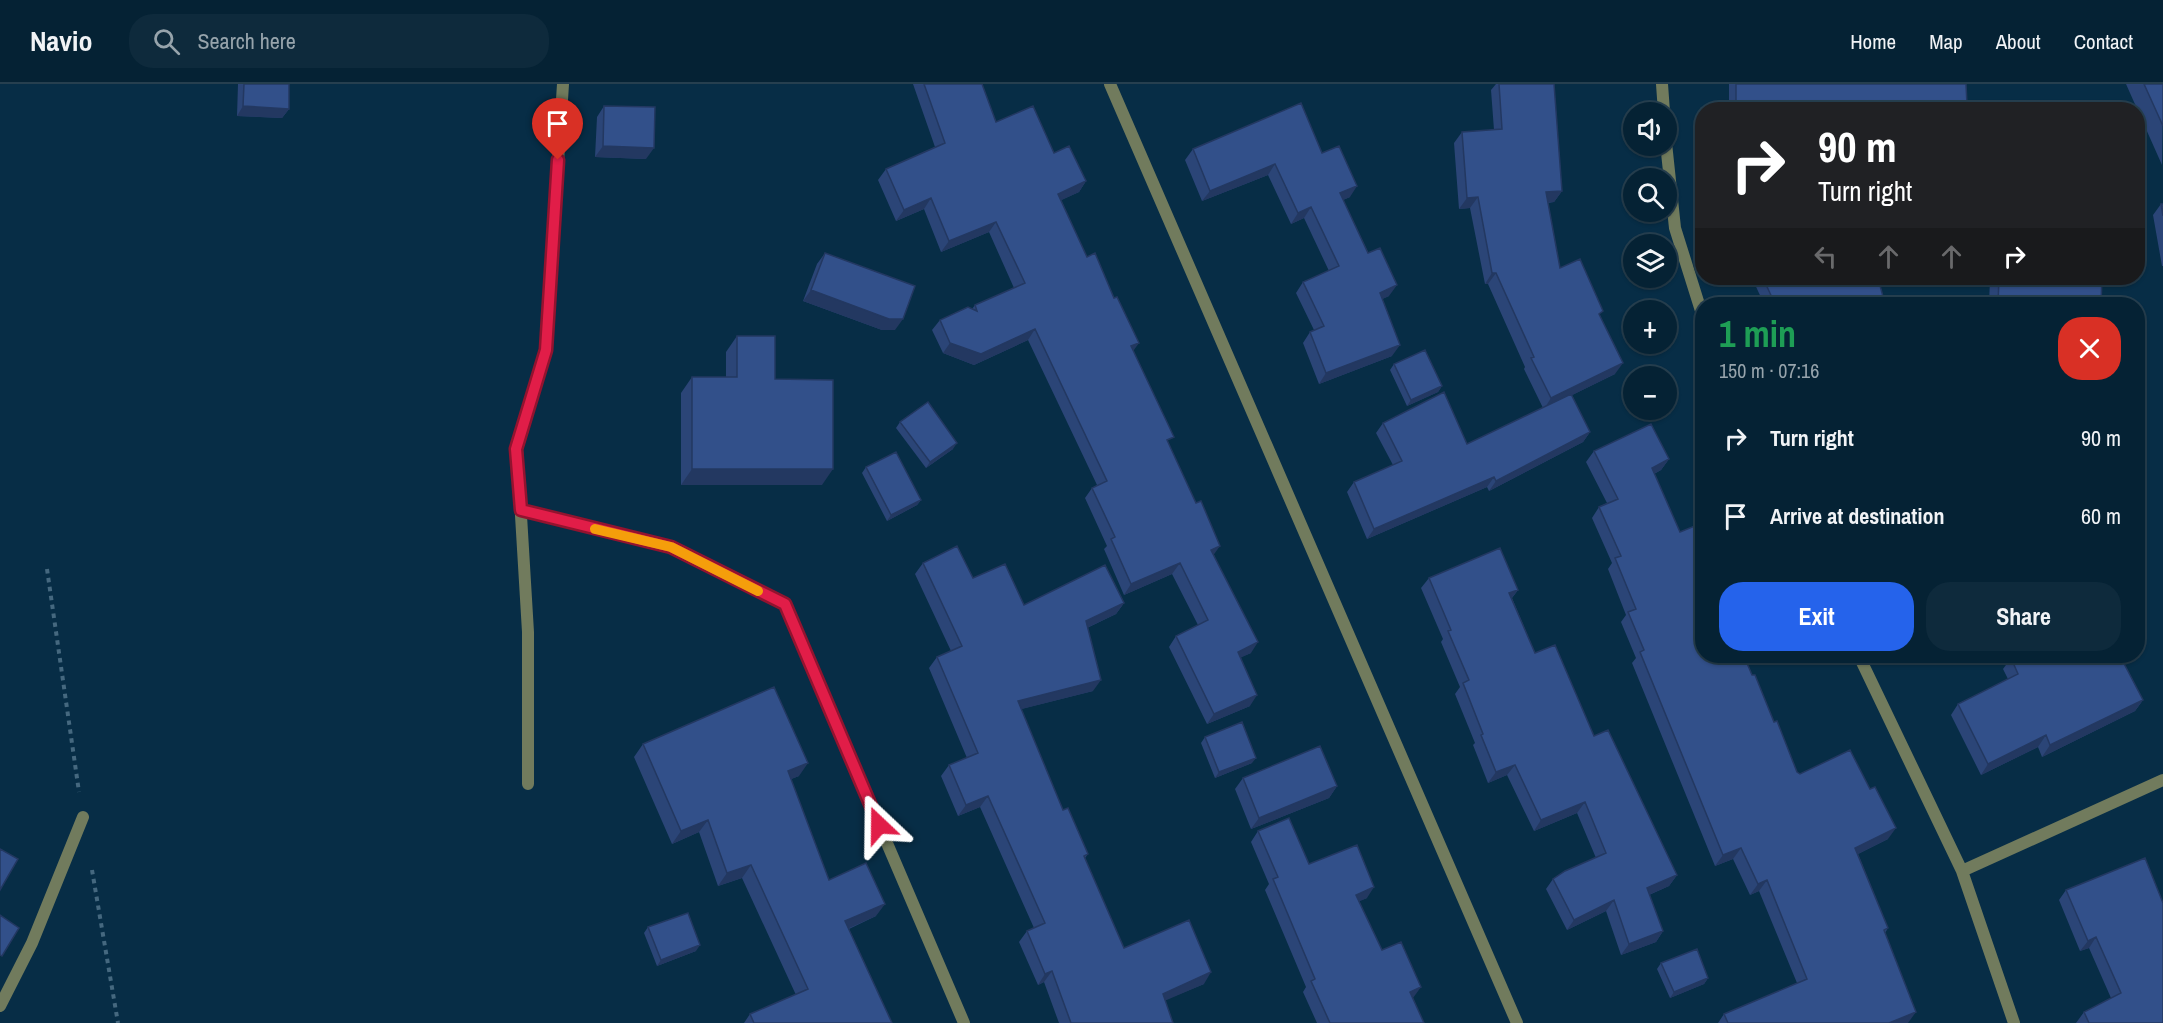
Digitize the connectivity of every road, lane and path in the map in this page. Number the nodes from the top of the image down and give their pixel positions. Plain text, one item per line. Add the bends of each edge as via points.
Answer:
1 (563, 84) edge
2 (1110, 84) edge
3 (1662, 84) edge
4 (1663, 102) edge
5 (1668, 156) edge
6 (1697, 297) edge
7 (521, 510) junction
8 (1862, 663) edge
9 (2163, 780) edge
10 (528, 784) dead end
11 (83, 817) dead end
12 (1962, 871) junction
13 (0, 1006) edge
14 (964, 1023) edge
15 (1517, 1023) edge
16 (2014, 1023) edge

1 - 7 street via 546,350 516,449
2 - 15 street
3 - 4 street
5 - 6 street via 1676,228
7 - 10 street via 528,632
7 - 14 street via 671,547 785,604
8 - 12 street
9 - 12 street
11 - 13 street via 32,943
12 - 16 street

